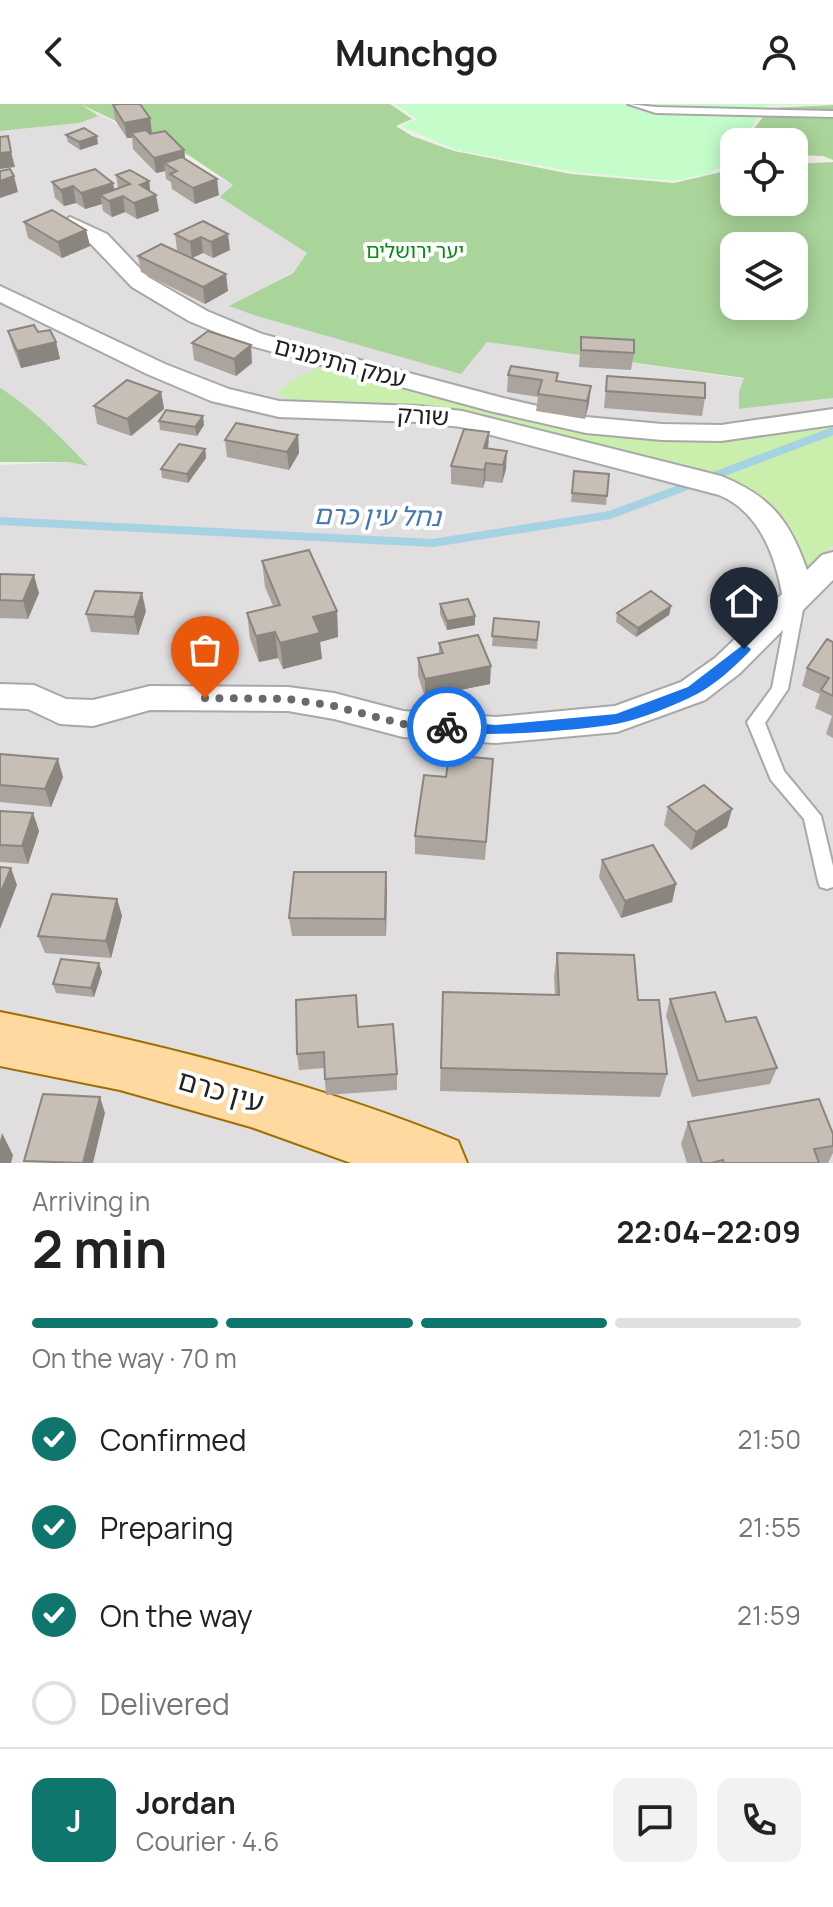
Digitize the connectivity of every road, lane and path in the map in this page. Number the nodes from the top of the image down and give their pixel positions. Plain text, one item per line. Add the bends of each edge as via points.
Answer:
1 (633, 104) edge
2 (833, 114) edge
3 (70, 224) edge
4 (0, 293) edge
5 (833, 417) edge
6 (833, 562) edge
7 (798, 596) junction
8 (0, 696) edge
9 (827, 881) dead end
10 (0, 1039) edge
11 (436, 1163) edge

1 - 2 lane via 656,110
3 - 5 street, עמק התימנים via 99,239 140,282 198,316 253,339 468,397 586,425 662,432 721,433
4 - 7 street, שורק via 220,395 279,409 462,419 711,482 744,496 765,516 793,567
6 - 7 street
7 - 8 street via 727,666 693,691 617,719 496,730 403,724 288,699 150,698 93,713 60,711 34,697
7 - 9 lane via 780,689 756,722 777,775 812,816
10 - 11 main road, עין כרם via 120,1063 251,1099

